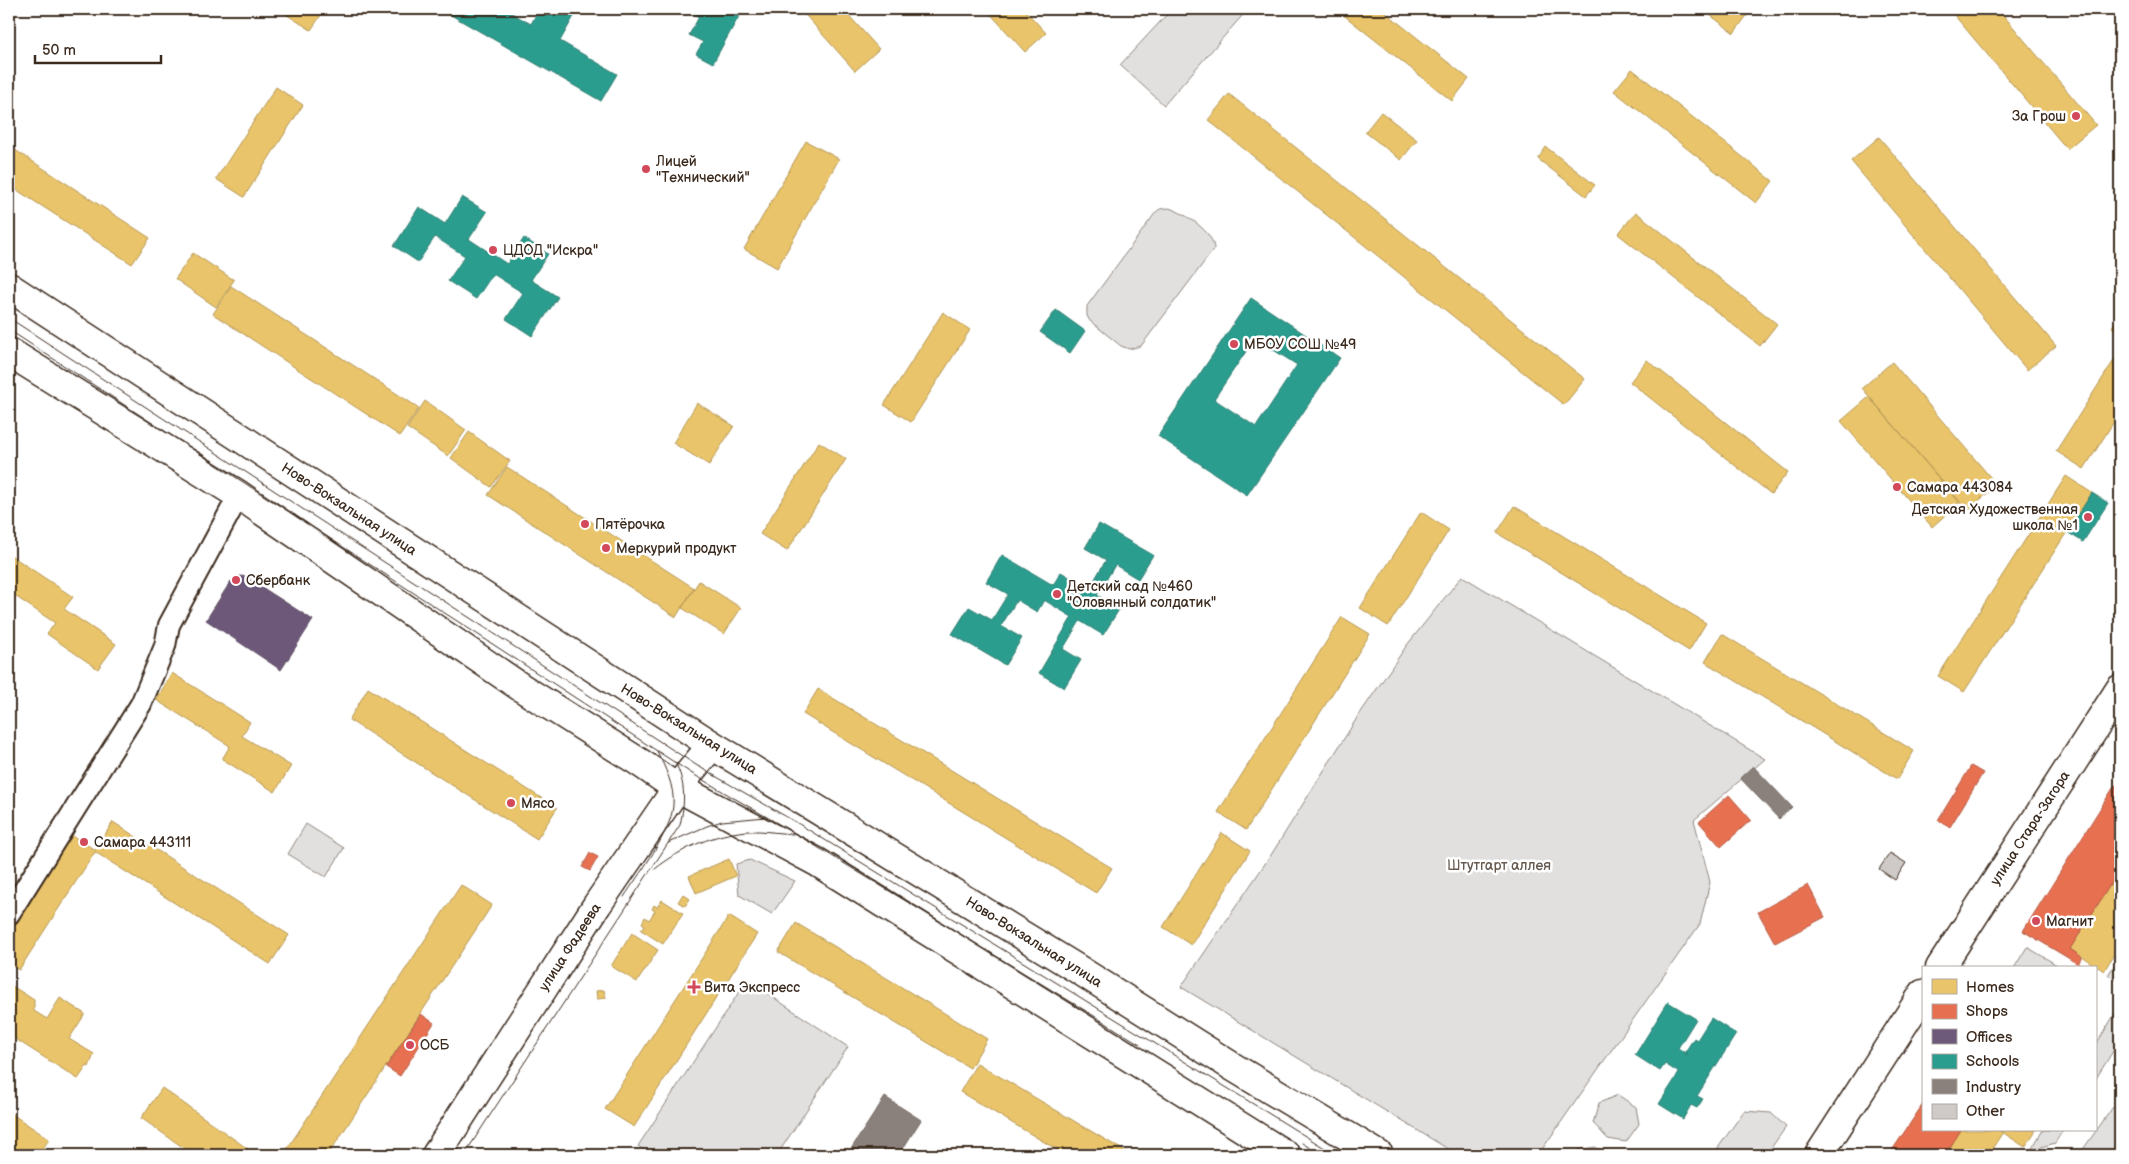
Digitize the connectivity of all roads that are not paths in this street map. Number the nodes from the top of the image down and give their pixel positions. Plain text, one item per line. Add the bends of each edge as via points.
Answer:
1 (9, 287) edge
2 (9, 352) edge
3 (239, 495) junction
4 (2120, 689) edge
5 (712, 745) junction
6 (677, 788) junction
7 (9, 914) edge
8 (1941, 966) edge
9 (1922, 996) edge
10 (436, 1155) edge
11 (1286, 1155) edge
12 (1379, 1155) edge
13 (1818, 1155) edge

1 - 5 main road, Ново-Вокзальная улица
2 - 3 main road
3 - 6 main road via 522,688
3 - 7 street via 169,625 165,646 141,704
4 - 8 main road, улица Стара-Загора
5 - 6 main road, улица Фадеева
5 - 12 main road, Ново-Вокзальная улица
6 - 10 main road, улица Фадеева via 596,906
6 - 11 main road via 817,862
9 - 13 main road

